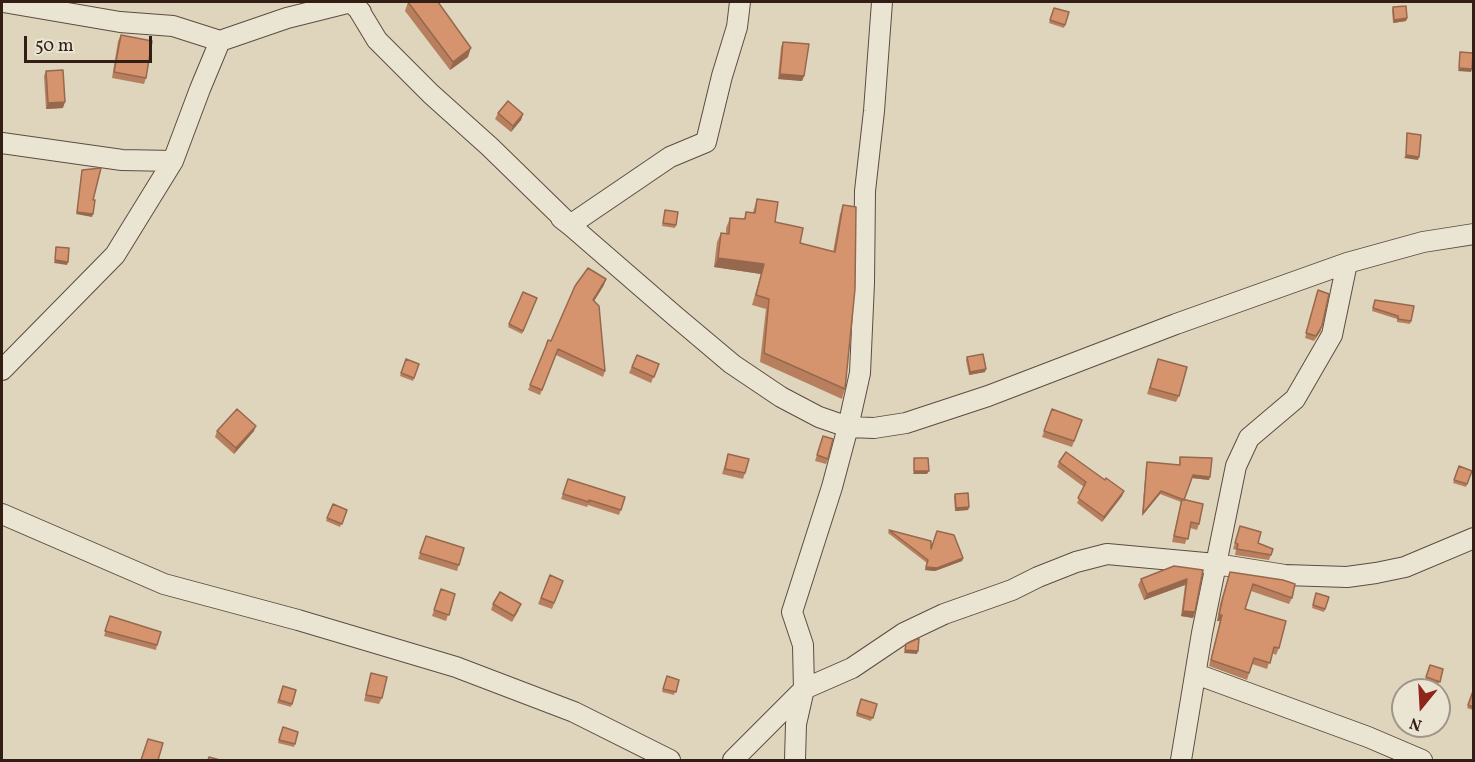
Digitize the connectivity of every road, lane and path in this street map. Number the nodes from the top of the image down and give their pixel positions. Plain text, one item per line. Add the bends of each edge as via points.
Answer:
1 (3, 2) edge
2 (354, 2) edge
3 (740, 2) edge
4 (882, 2) edge
5 (220, 41) junction
6 (2, 143) edge
7 (173, 161) junction
8 (570, 225) junction
9 (1473, 234) edge
10 (1347, 263) junction
11 (2, 370) edge
12 (849, 427) junction
13 (2, 514) edge
14 (1473, 538) edge
15 (1216, 564) junction
16 (1196, 674) junction
17 (804, 689) junction
18 (670, 760) edge
19 (733, 760) edge
20 (795, 760) edge
21 (1180, 760) edge
22 (1422, 760) edge

1 - 5 street via 173,26
2 - 8 street via 378,40
3 - 8 street via 738,27 706,142 670,158
4 - 12 street via 865,192 860,373
5 - 7 street
5 - 8 street via 351,2 488,156
6 - 7 street via 122,159
7 - 11 street via 115,255
8 - 12 street via 732,364 819,417
9 - 10 street via 1423,242
10 - 12 street via 916,420 874,428
10 - 15 street via 1332,335 1295,399 1249,438 1236,466
12 - 17 street via 792,612 803,645
13 - 18 street via 164,584 456,667 574,712
14 - 15 street via 1405,567 1347,577 1285,575
15 - 16 street
15 - 17 street via 1107,554 1076,562 944,614 904,633 852,668
16 - 21 street
16 - 22 street
17 - 19 street
17 - 20 street via 796,724

